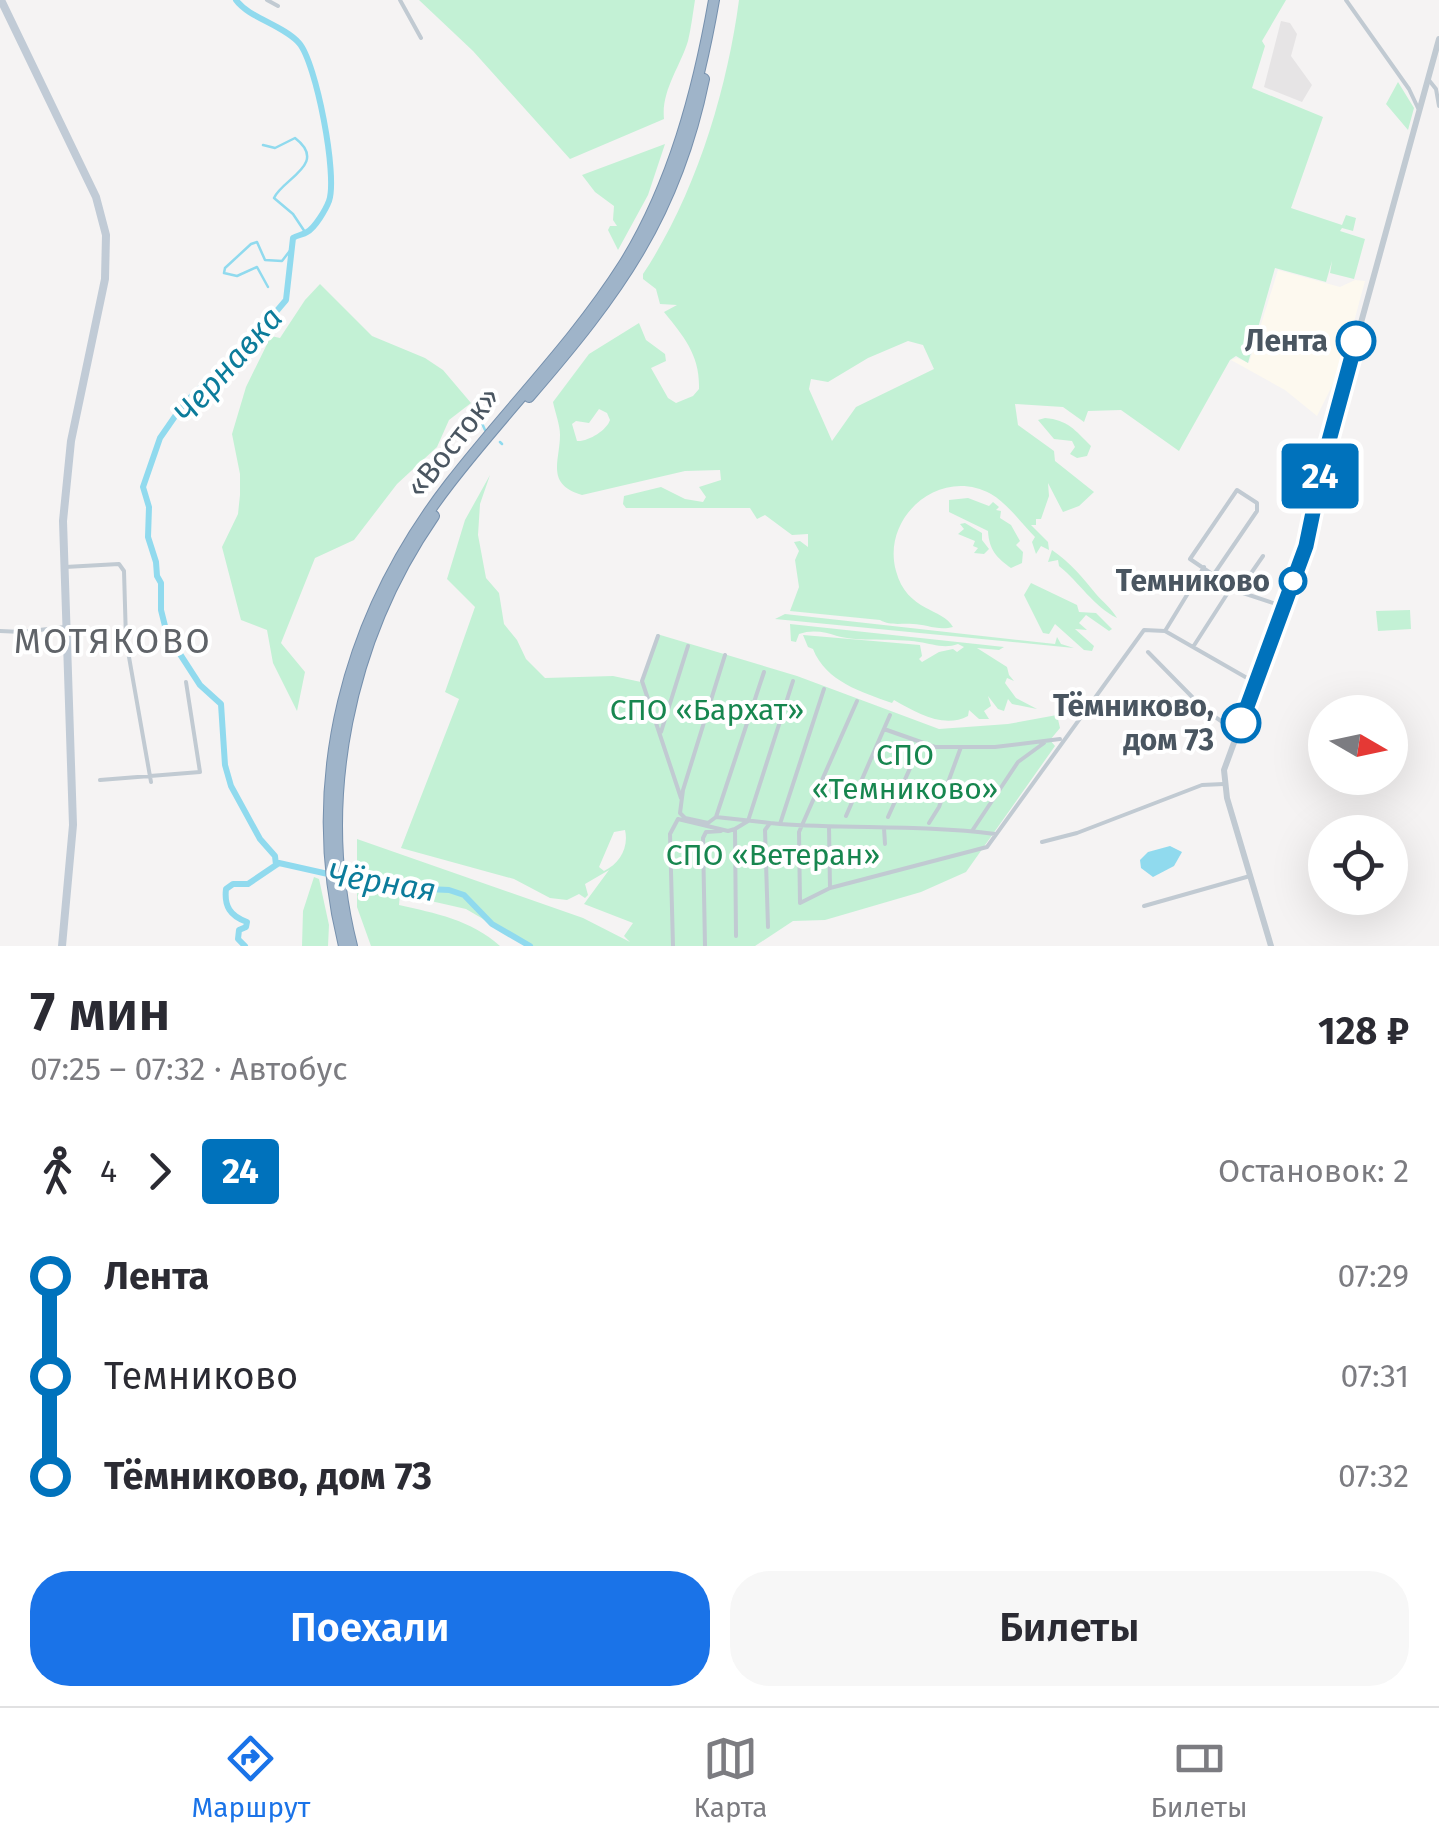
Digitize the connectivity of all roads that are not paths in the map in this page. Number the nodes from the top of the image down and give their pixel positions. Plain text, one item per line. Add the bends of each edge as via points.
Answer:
1 (0, 0) edge
2 (267, 0) edge
3 (400, 0) edge
4 (717, 0) edge
5 (1346, 0) edge
6 (278, 6) dead end
7 (420, 38) dead end
8 (1439, 38) edge
9 (1427, 82) junction
10 (1408, 89) junction
11 (1412, 95) junction
12 (1423, 97) junction
13 (1439, 106) edge
14 (1418, 114) junction
15 (1262, 556) dead end
16 (63, 567) junction
17 (1204, 567) junction
18 (1214, 574) junction
19 (1232, 588) junction
20 (1238, 592) junction
21 (1284, 606) junction
22 (65, 627) junction
23 (0, 631) edge
24 (1165, 631) junction
25 (658, 636) dead end
26 (688, 646) dead end
27 (1193, 647) junction
28 (1148, 652) dead end
29 (724, 655) dead end
30 (764, 672) dead end
31 (793, 681) dead end
32 (186, 682) dead end
33 (1256, 683) junction
34 (824, 689) dead end
35 (857, 700) dead end
36 (890, 715) dead end
37 (884, 730) junction
38 (1238, 732) junction
39 (660, 733) junction
40 (1048, 740) junction
41 (1062, 740) junction
42 (921, 744) junction
43 (961, 747) junction
44 (151, 779) junction
45 (100, 780) dead end
46 (1224, 784) junction
47 (681, 798) junction
48 (846, 816) dead end
49 (680, 817) junction
50 (716, 817) junction
51 (888, 818) dead end
52 (748, 821) junction
53 (770, 823) junction
54 (929, 823) dead end
55 (780, 824) junction
56 (802, 825) junction
57 (829, 828) junction
58 (884, 828) junction
59 (732, 830) junction
60 (972, 831) junction
61 (995, 834) junction
62 (1042, 842) dead end
63 (886, 844) dead end
64 (1251, 876) junction
65 (336, 883) junction
66 (830, 888) junction
67 (1144, 906) dead end
68 (768, 927) dead end
69 (736, 936) dead end
70 (62, 946) edge
71 (344, 946) edge
72 (352, 946) edge
73 (673, 946) edge
74 (705, 946) edge
75 (1271, 946) edge

1 - 16 main road via 105,229 104,286 69,455
2 - 6 street
3 - 7 street
4 - 65 highway, «Восток» via 690,136 653,230 603,307 454,488 376,619 344,738
5 - 10 street
8 - 9 street
9 - 10 street
9 - 12 street
9 - 13 street
10 - 11 street
11 - 12 street
11 - 14 street
12 - 14 street
14 - 21 street via 1306,546
15 - 20 street
16 - 22 main road
16 - 44 street via 119,564 124,571 126,640
17 - 18 street
17 - 18 street via 1190,558 1237,490 1257,503 1257,512
17 - 24 street
18 - 19 street
19 - 20 street
19 - 27 street
20 - 21 street
21 - 33 street
22 - 23 street
22 - 70 main road via 73,841
24 - 27 street
24 - 41 street via 1142,631
25 - 39 street via 642,681
26 - 39 street
27 - 33 street
28 - 38 street via 1205,710
29 - 47 street
30 - 50 street
31 - 52 street
32 - 44 street via 200,772
33 - 38 street
34 - 55 street
35 - 56 street
36 - 37 street
37 - 42 street
37 - 48 street
38 - 46 street
39 - 47 street
40 - 41 street
40 - 43 street
40 - 60 street via 1018,762
41 - 61 street
42 - 43 street
42 - 51 street
43 - 54 street
44 - 45 street
46 - 62 street via 1202,785
46 - 64 street
47 - 49 street
49 - 50 street via 708,824
49 - 59 street
49 - 73 street via 670,834
50 - 52 street
52 - 53 street
52 - 59 street
53 - 55 street
53 - 68 street
55 - 56 street
56 - 57 street
56 - 66 street via 798,901
57 - 58 street
57 - 66 street
58 - 60 street
58 - 63 street
59 - 69 street
59 - 74 street via 703,838
60 - 61 street
61 - 66 street via 986,847
64 - 67 street
64 - 75 street
65 - 71 highway, «Восток»
65 - 72 highway, «Восток»

